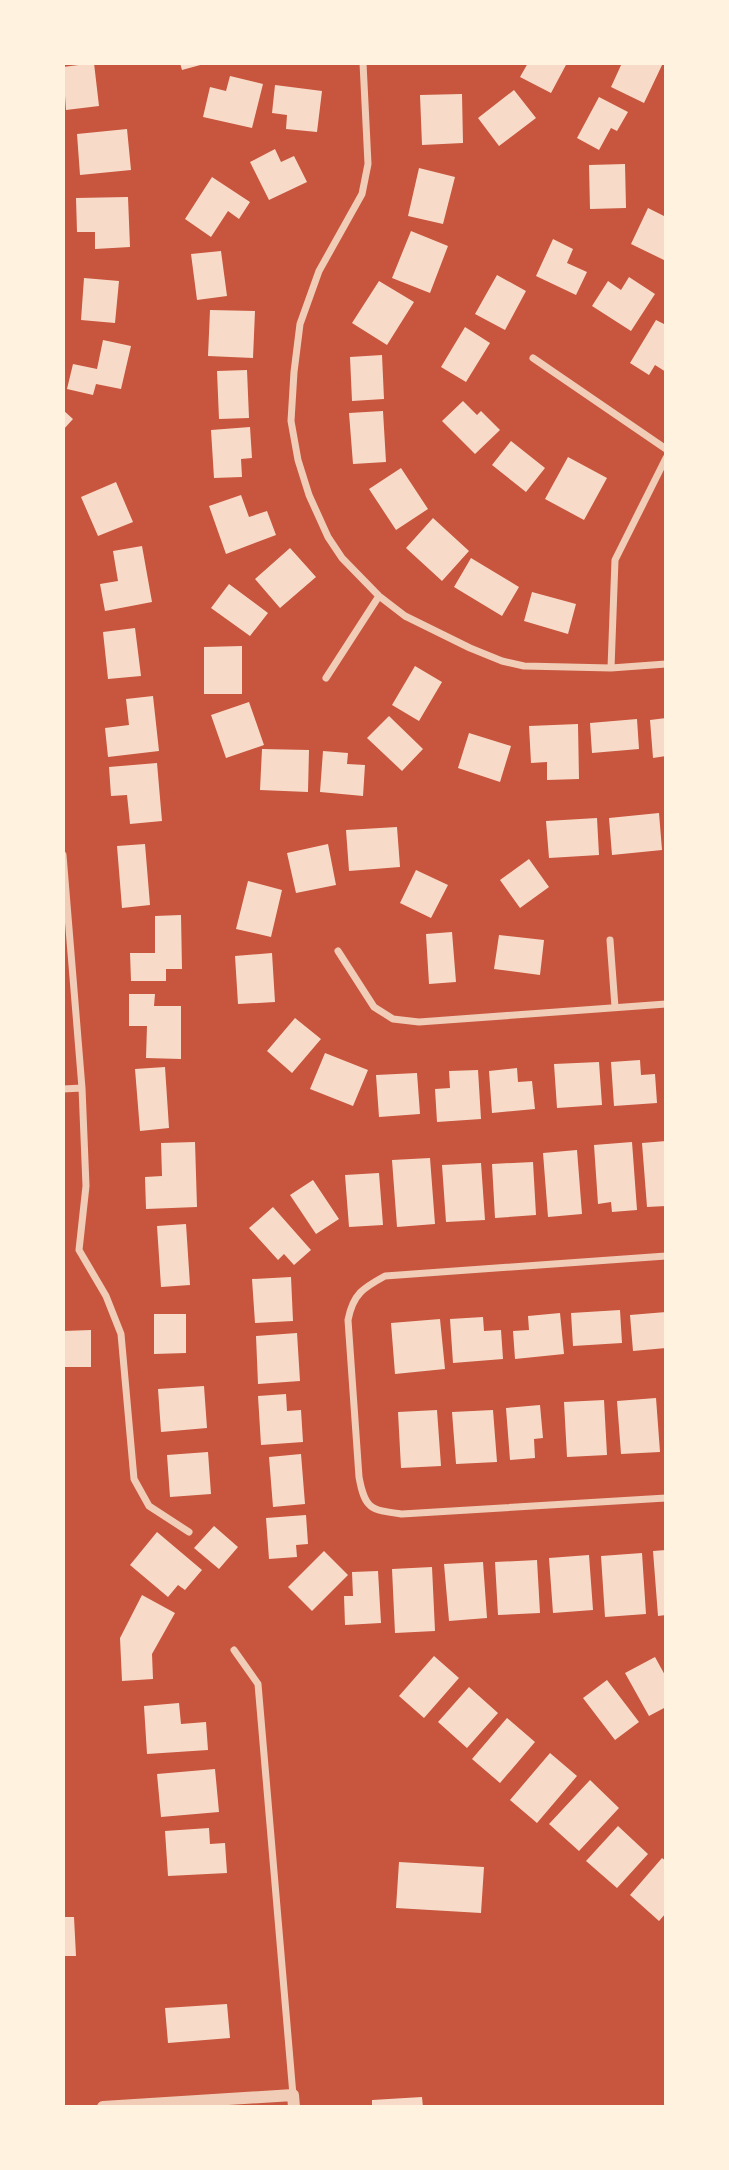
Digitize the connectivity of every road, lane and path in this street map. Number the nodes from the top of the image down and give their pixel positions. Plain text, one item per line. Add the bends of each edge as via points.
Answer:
1 (363, 63) edge
2 (533, 358) dead end
3 (666, 449) edge
4 (666, 458) edge
5 (379, 596) junction
6 (666, 664) edge
7 (611, 668) junction
8 (326, 678) dead end
9 (63, 855) edge
10 (610, 940) dead end
11 (338, 951) dead end
12 (666, 1004) edge
13 (615, 1007) junction
14 (82, 1088) junction
15 (63, 1089) edge
16 (666, 1256) edge
17 (666, 1498) edge
18 (189, 1532) dead end
19 (234, 1650) dead end
20 (294, 2101) edge
21 (103, 2107) edge

1 - 5 street via 368,164 362,194 319,271 300,324 291,421 309,495 328,537
2 - 3 street
4 - 7 street via 615,560
5 - 7 street via 405,616 502,661 524,666
5 - 8 street
6 - 7 street
9 - 14 street
10 - 13 street
11 - 13 street via 374,1006 393,1019 419,1022
12 - 13 street
14 - 15 street
14 - 18 street via 86,1185 79,1250 106,1296 121,1334 134,1479 149,1506
16 - 17 street via 385,1276 362,1288 348,1320 359,1477 362,1497 376,1511 402,1514
19 - 20 street via 258,1684
20 - 21 street

